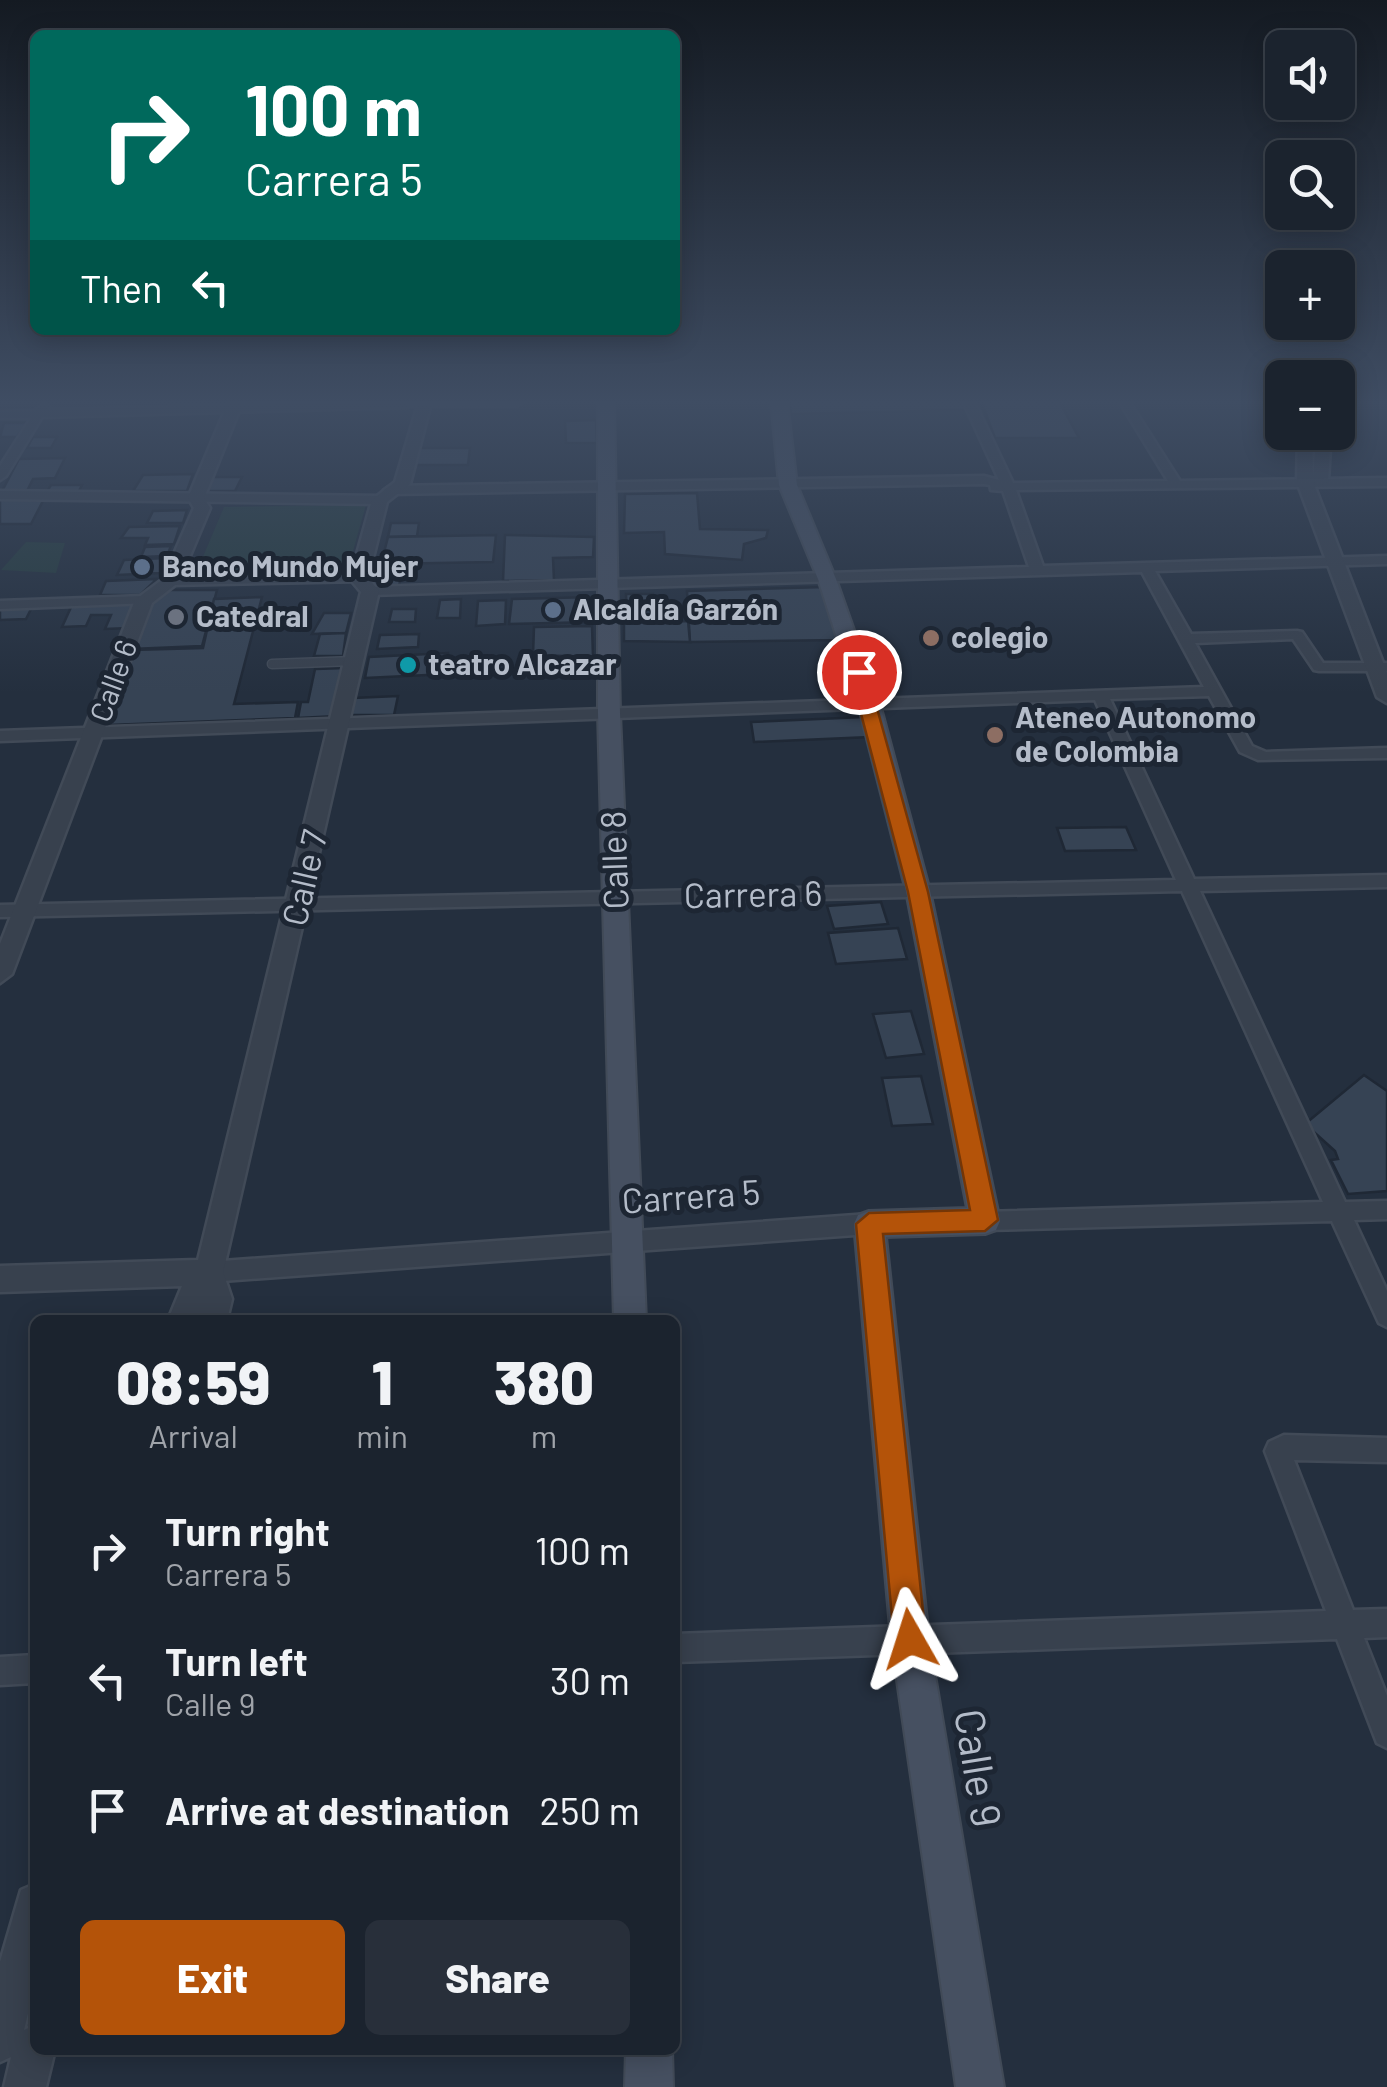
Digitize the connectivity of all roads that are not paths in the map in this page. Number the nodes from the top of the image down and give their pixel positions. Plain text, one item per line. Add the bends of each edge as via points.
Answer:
1 (196, 498) edge
2 (384, 498) edge
3 (604, 498) edge
4 (794, 498) edge
5 (1012, 498) edge
6 (1318, 498) edge
7 (1387, 560) edge
8 (1342, 561) junction
9 (1147, 568) junction
10 (1038, 572) junction
11 (827, 579) junction
12 (170, 582) junction
13 (364, 585) junction
14 (606, 585) junction
15 (144, 600) junction
16 (0, 605) edge
17 (1186, 639) junction
18 (356, 661) junction
19 (272, 664) dead end
20 (1383, 666) edge
21 (1214, 690) junction
22 (1100, 695) junction
23 (1387, 697) edge
24 (869, 704) junction
25 (609, 713) junction
26 (342, 723) junction
27 (94, 732) junction
28 (0, 736) edge
29 (1387, 753) edge
30 (1387, 881) edge
31 (1186, 886) junction
32 (918, 892) junction
33 (617, 898) junction
34 (299, 905) junction
35 (0, 911) edge
36 (26, 911) junction
37 (0, 974) edge
38 (1387, 1210) edge
39 (1338, 1211) junction
40 (985, 1220) junction
41 (869, 1224) junction
42 (628, 1238) junction
43 (209, 1272) junction
44 (0, 1278) edge
45 (184, 1315) edge
46 (213, 1315) edge
47 (630, 1315) edge
48 (1387, 1316) edge
49 (1387, 1450) edge
50 (1387, 1623) edge
51 (1345, 1624) junction
52 (910, 1639) junction
53 (680, 1648) edge
54 (30, 1670) edge
55 (0, 1671) edge
56 (1387, 1734) edge
57 (30, 1924) edge
58 (0, 2041) edge
59 (33, 2055) edge
60 (648, 2055) edge
61 (25, 2087) edge
62 (650, 2087) edge
63 (980, 2087) edge

1 - 12 street via 202,508
2 - 13 street, Calle 7
3 - 14 main road, Calle 8
4 - 11 main road
5 - 10 street
6 - 8 street
7 - 8 street
8 - 9 street
8 - 20 street
9 - 10 street
9 - 17 street
10 - 11 street
11 - 14 street
11 - 24 main road
12 - 13 street
12 - 15 street, Calle 6
13 - 14 street
13 - 18 street, Calle 7
14 - 25 main road, Calle 8
15 - 16 street
15 - 27 street, Calle 6
17 - 20 street via 1296,636 1319,667
17 - 21 street
18 - 19 lane
18 - 26 street, Calle 7
20 - 23 street
21 - 22 street
21 - 29 street via 1254,754
22 - 24 street
22 - 31 street
24 - 25 street
24 - 32 main road
25 - 26 street
25 - 33 main road, Calle 8
26 - 27 street
26 - 34 street, Calle 7
27 - 28 street
27 - 36 street, Calle 6
30 - 31 street, Carrera 6
31 - 32 street, Carrera 6
31 - 39 street
32 - 33 street, Carrera 6
32 - 40 main road
33 - 34 street, Carrera 6
33 - 42 main road, Calle 8
34 - 36 street, Carrera 6
34 - 43 street, Calle 7
35 - 36 street, Carrera 6
36 - 37 street, Calle 6
38 - 39 street, Carrera 5
39 - 40 street, Carrera 5
39 - 48 street
40 - 41 main road, Carrera 5
41 - 42 street, Carrera 5
41 - 52 main road, Calle 9
42 - 43 street, Carrera 5
42 - 47 main road, Calle 8
43 - 44 street, Carrera 5
43 - 45 street, Calle 7
43 - 46 street, Calle 7 via 217,1300
49 - 51 street via 1278,1451
50 - 51 street
51 - 52 street
51 - 56 street
52 - 53 street
52 - 63 main road, Calle 9
54 - 55 street
57 - 58 street
59 - 61 street
60 - 62 main road

